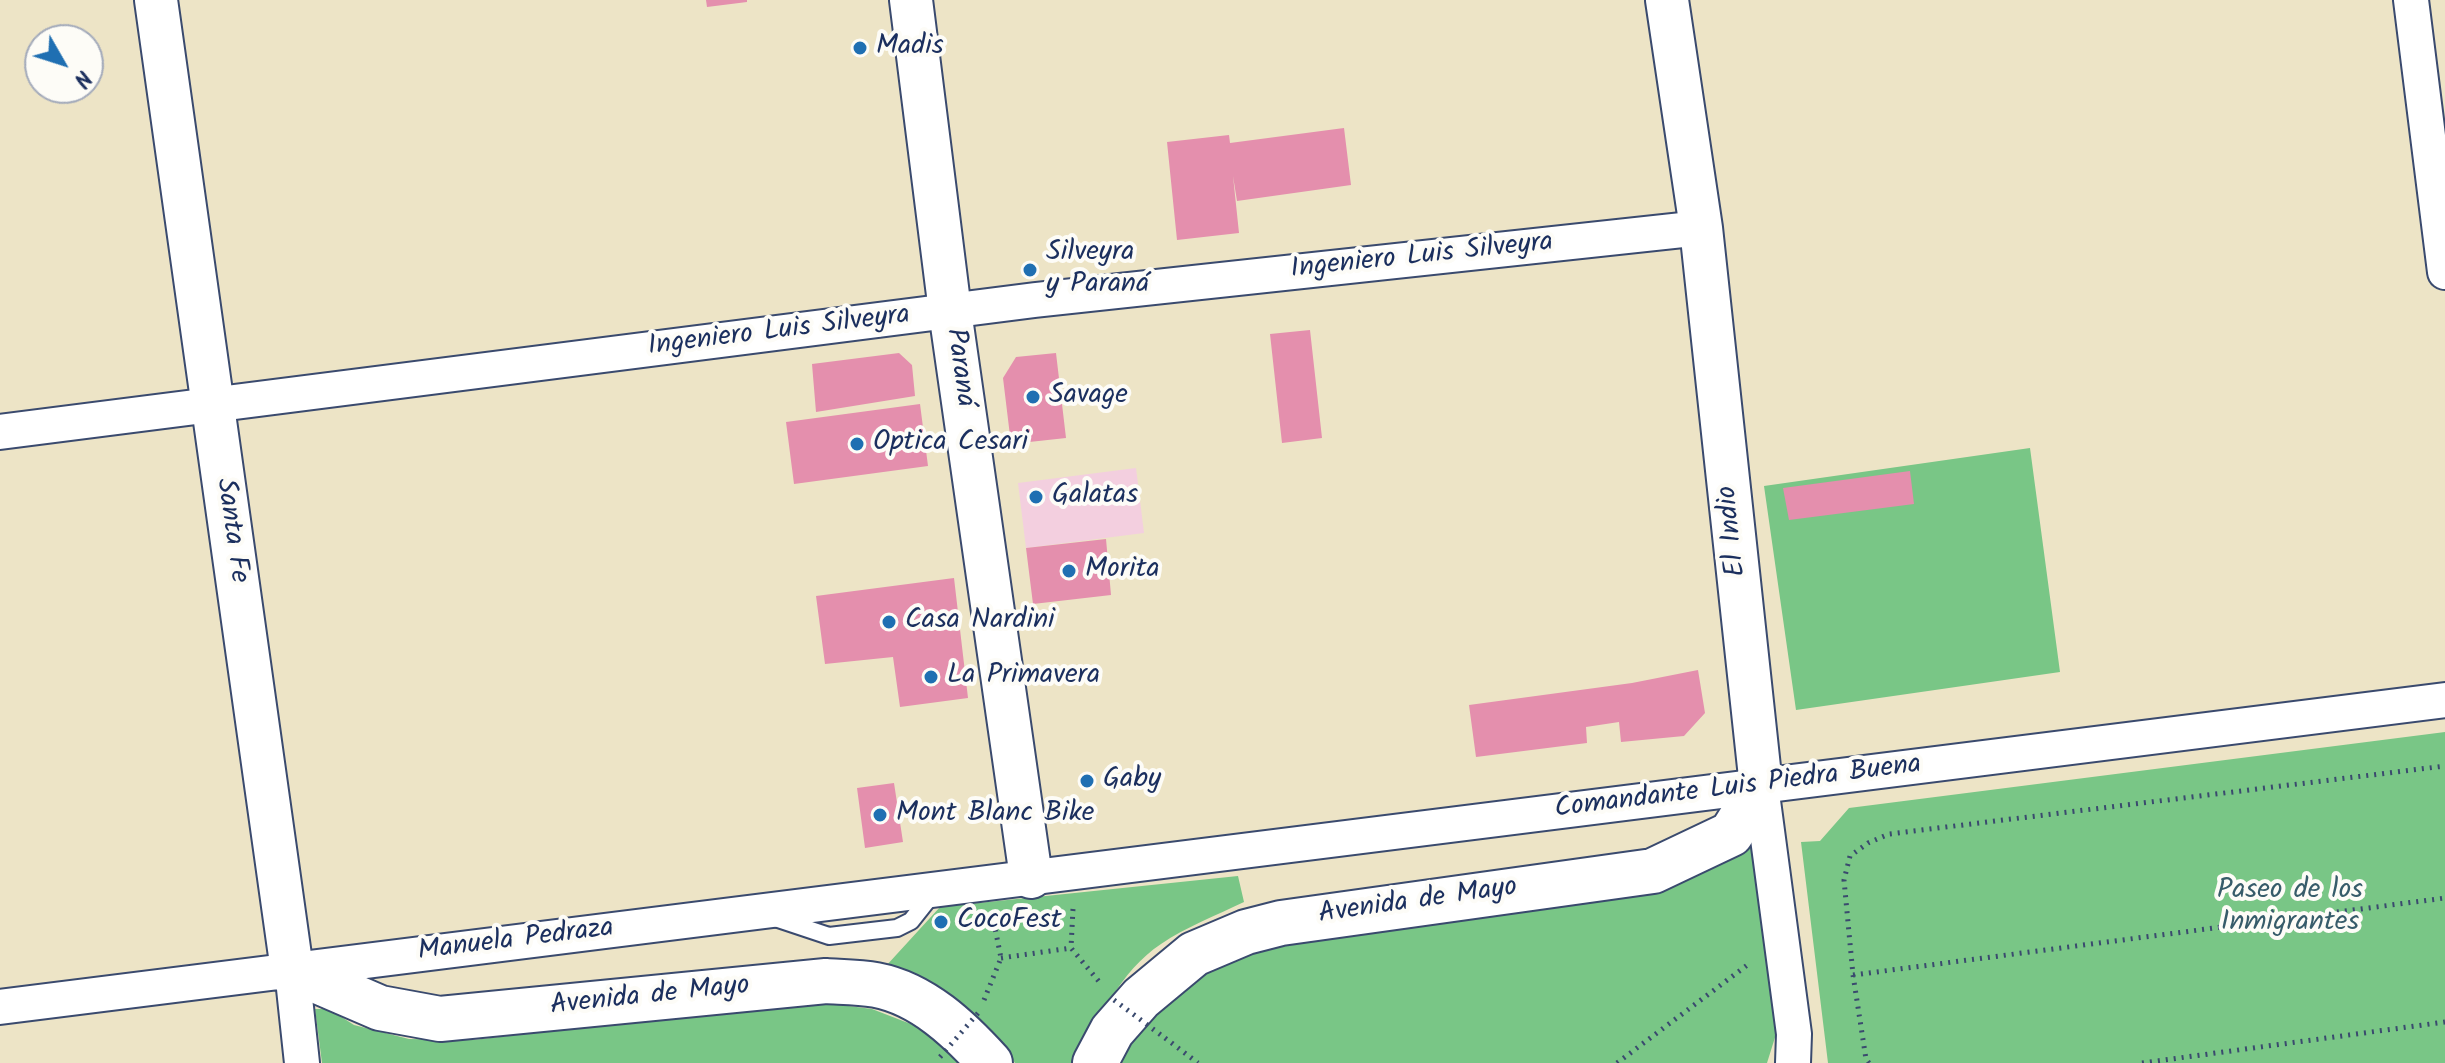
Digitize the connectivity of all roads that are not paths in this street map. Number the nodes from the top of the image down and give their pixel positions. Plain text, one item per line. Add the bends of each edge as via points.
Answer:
1 (156, 0) edge
2 (911, 0) edge
3 (1667, 0) edge
4 (2411, 0) edge
5 (2436, 136) edge
6 (1701, 228) junction
7 (2445, 272) edge
8 (950, 311) junction
9 (212, 406) junction
10 (0, 432) edge
11 (2445, 700) edge
12 (1761, 786) junction
13 (1031, 877) junction
14 (292, 970) junction
15 (0, 1007) edge
16 (302, 1063) edge
17 (990, 1063) edge
18 (1095, 1063) edge
19 (1793, 1063) edge

1 - 9 street, Santa Fe
2 - 8 street, Paraná
3 - 6 street, El Indio
4 - 5 street
5 - 7 street
6 - 8 street, Ingeniero Luis Silveyra
6 - 12 street, El Indio
8 - 9 street, Ingeniero Luis Silveyra
8 - 13 street, Paraná
9 - 10 street, Ingeniero Luis Silveyra
9 - 14 street, Santa Fe
11 - 12 street, Comandante Luis Piedra Buena
12 - 13 street, Comandante Luis Piedra Buena
12 - 18 main road, Avenida de Mayo via 1731,834 1653,871 1246,932 1194,954 1141,998 1112,1031
12 - 19 street, El Indio via 1794,1034
13 - 14 street, Manuela Pedraza
14 - 15 street, Manuela Pedraza
14 - 16 street, Santa Fe
14 - 17 main road, Avenida de Mayo via 380,1008 440,1019 826,981 878,985 912,998 958,1028

